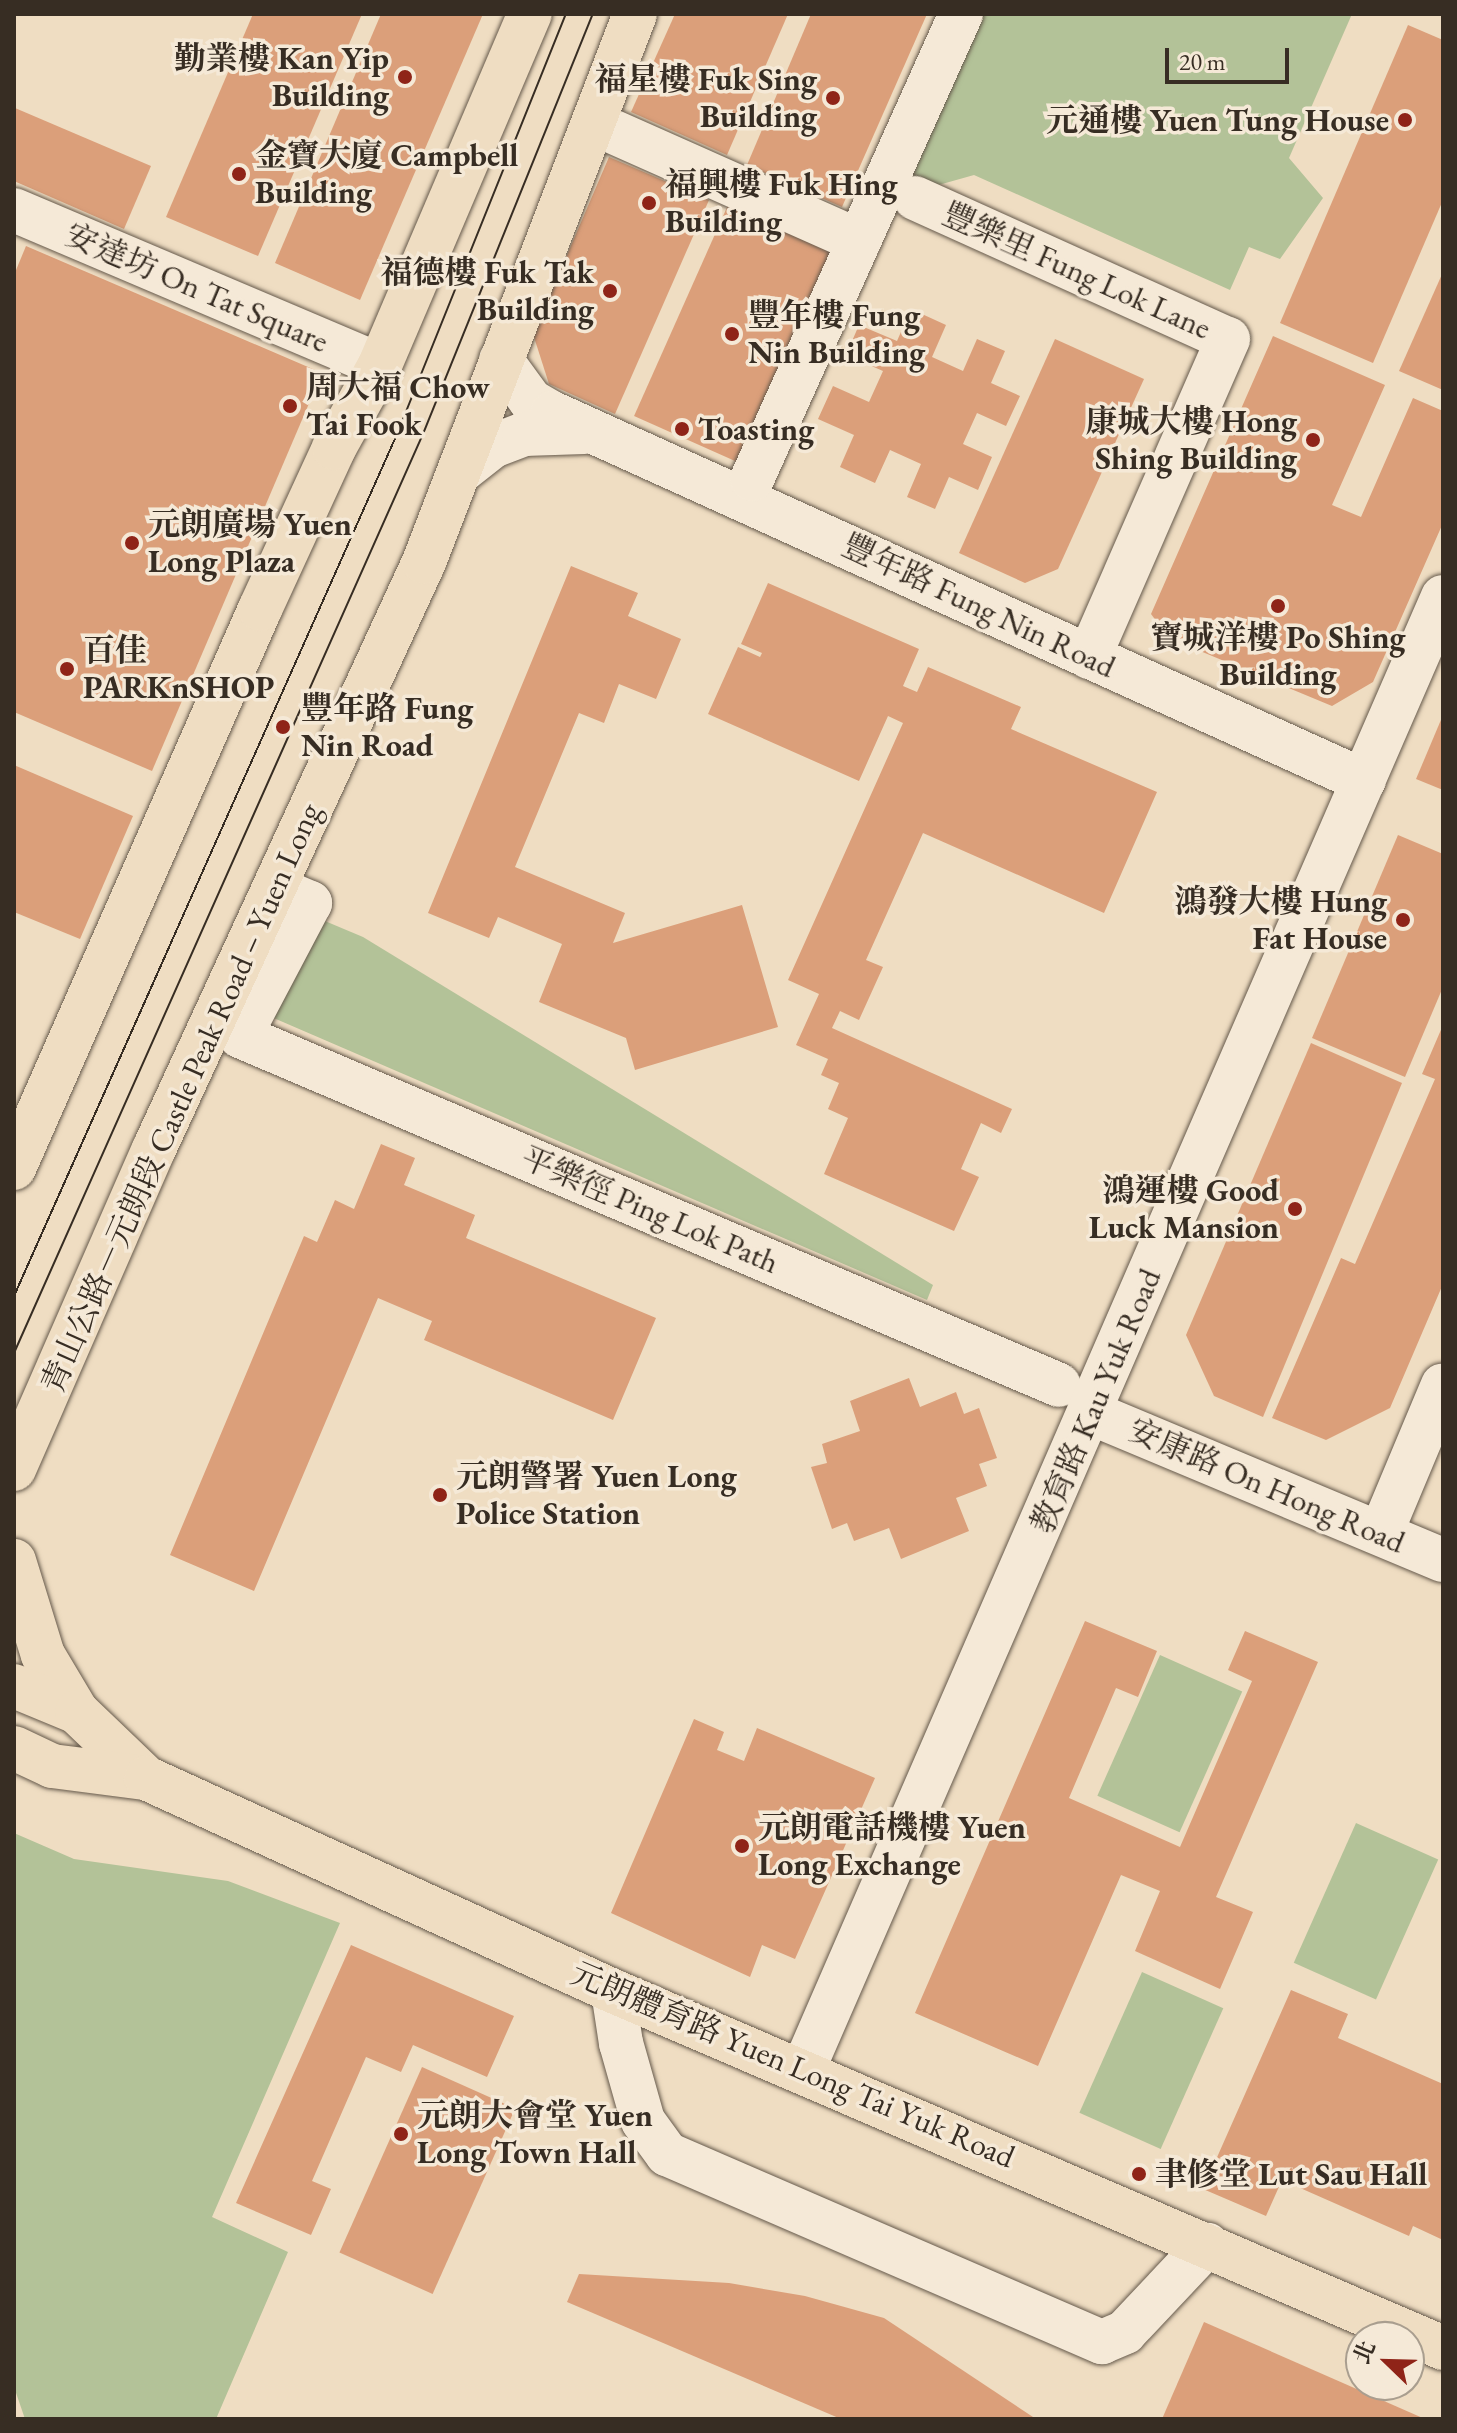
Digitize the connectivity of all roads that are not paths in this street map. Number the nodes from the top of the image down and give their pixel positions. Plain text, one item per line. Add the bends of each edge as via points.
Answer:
1 (530, 14) edge
2 (635, 14) edge
3 (961, 14) edge
4 (614, 132) dead end
5 (915, 198) dead end
6 (14, 210) edge
7 (859, 241) junction
8 (501, 360) junction
9 (380, 365) junction
10 (594, 433) junction
11 (460, 472) junction
12 (752, 479) dead end
13 (1443, 597) edge
14 (1089, 657) junction
15 (1364, 781) junction
16 (293, 896) junction
17 (240, 1036) joint
18 (14, 1168) edge
19 (1443, 1385) edge
20 (1075, 1399) junction
21 (16, 1472) edge
22 (1381, 1533) junction
23 (1443, 1560) edge
24 (14, 1561) edge
25 (14, 1686) edge
26 (77, 1712) junction
27 (27, 1762) edge
28 (146, 1778) junction
29 (613, 1991) junction
30 (803, 2070) junction
31 (1207, 2245) junction
32 (1443, 2348) edge

1 - 9 main road
2 - 8 main road, 青山公路－元朗段 Castle Peak Road – Yuen Long
3 - 7 street
4 - 7 street
5 - 14 street, 豐樂里 Fung Lok Lane via 1228,339
6 - 9 street, 安達坊 On Tat Square
7 - 12 street
8 - 10 street, 豐年路 Fung Nin Road via 531,401
8 - 11 main road, 青山公路－元朗段 Castle Peak Road – Yuen Long
9 - 18 main road via 334,448 260,609
10 - 11 street, 豐年路 Fung Nin Road via 524,434 493,446
10 - 14 street, 豐年路 Fung Nin Road
11 - 16 main road, 青山公路－元朗段 Castle Peak Road – Yuen Long
13 - 15 street, 教育路 Kau Yuk Road
14 - 15 street, 豐年路 Fung Nin Road
15 - 20 street, 教育路 Kau Yuk Road
16 - 17 street, 青山公路－元朗段 Castle Peak Road – Yuen Long
16 - 21 main road, 青山公路－元朗段 Castle Peak Road – Yuen Long via 154,1149
17 - 20 street, 平樂徑 Ping Lok Path
19 - 22 street
20 - 22 street, 安康路 On Hong Road
20 - 30 street, 教育路 Kau Yuk Road
22 - 23 street, 安康路 On Hong Road
24 - 26 main road via 43,1655
25 - 26 main road, 元朗體育路 Yuen Long Tai Yuk Road
26 - 28 main road, 元朗體育路 Yuen Long Tai Yuk Road
27 - 28 main road, 元朗體育路 Yuen Long Tai Yuk Road
28 - 29 main road, 元朗體育路 Yuen Long Tai Yuk Road
29 - 30 main road, 元朗體育路 Yuen Long Tai Yuk Road
29 - 31 street via 643,2121 667,2154 1102,2342 1125,2332
30 - 31 main road, 元朗體育路 Yuen Long Tai Yuk Road
31 - 32 main road, 元朗體育路 Yuen Long Tai Yuk Road

